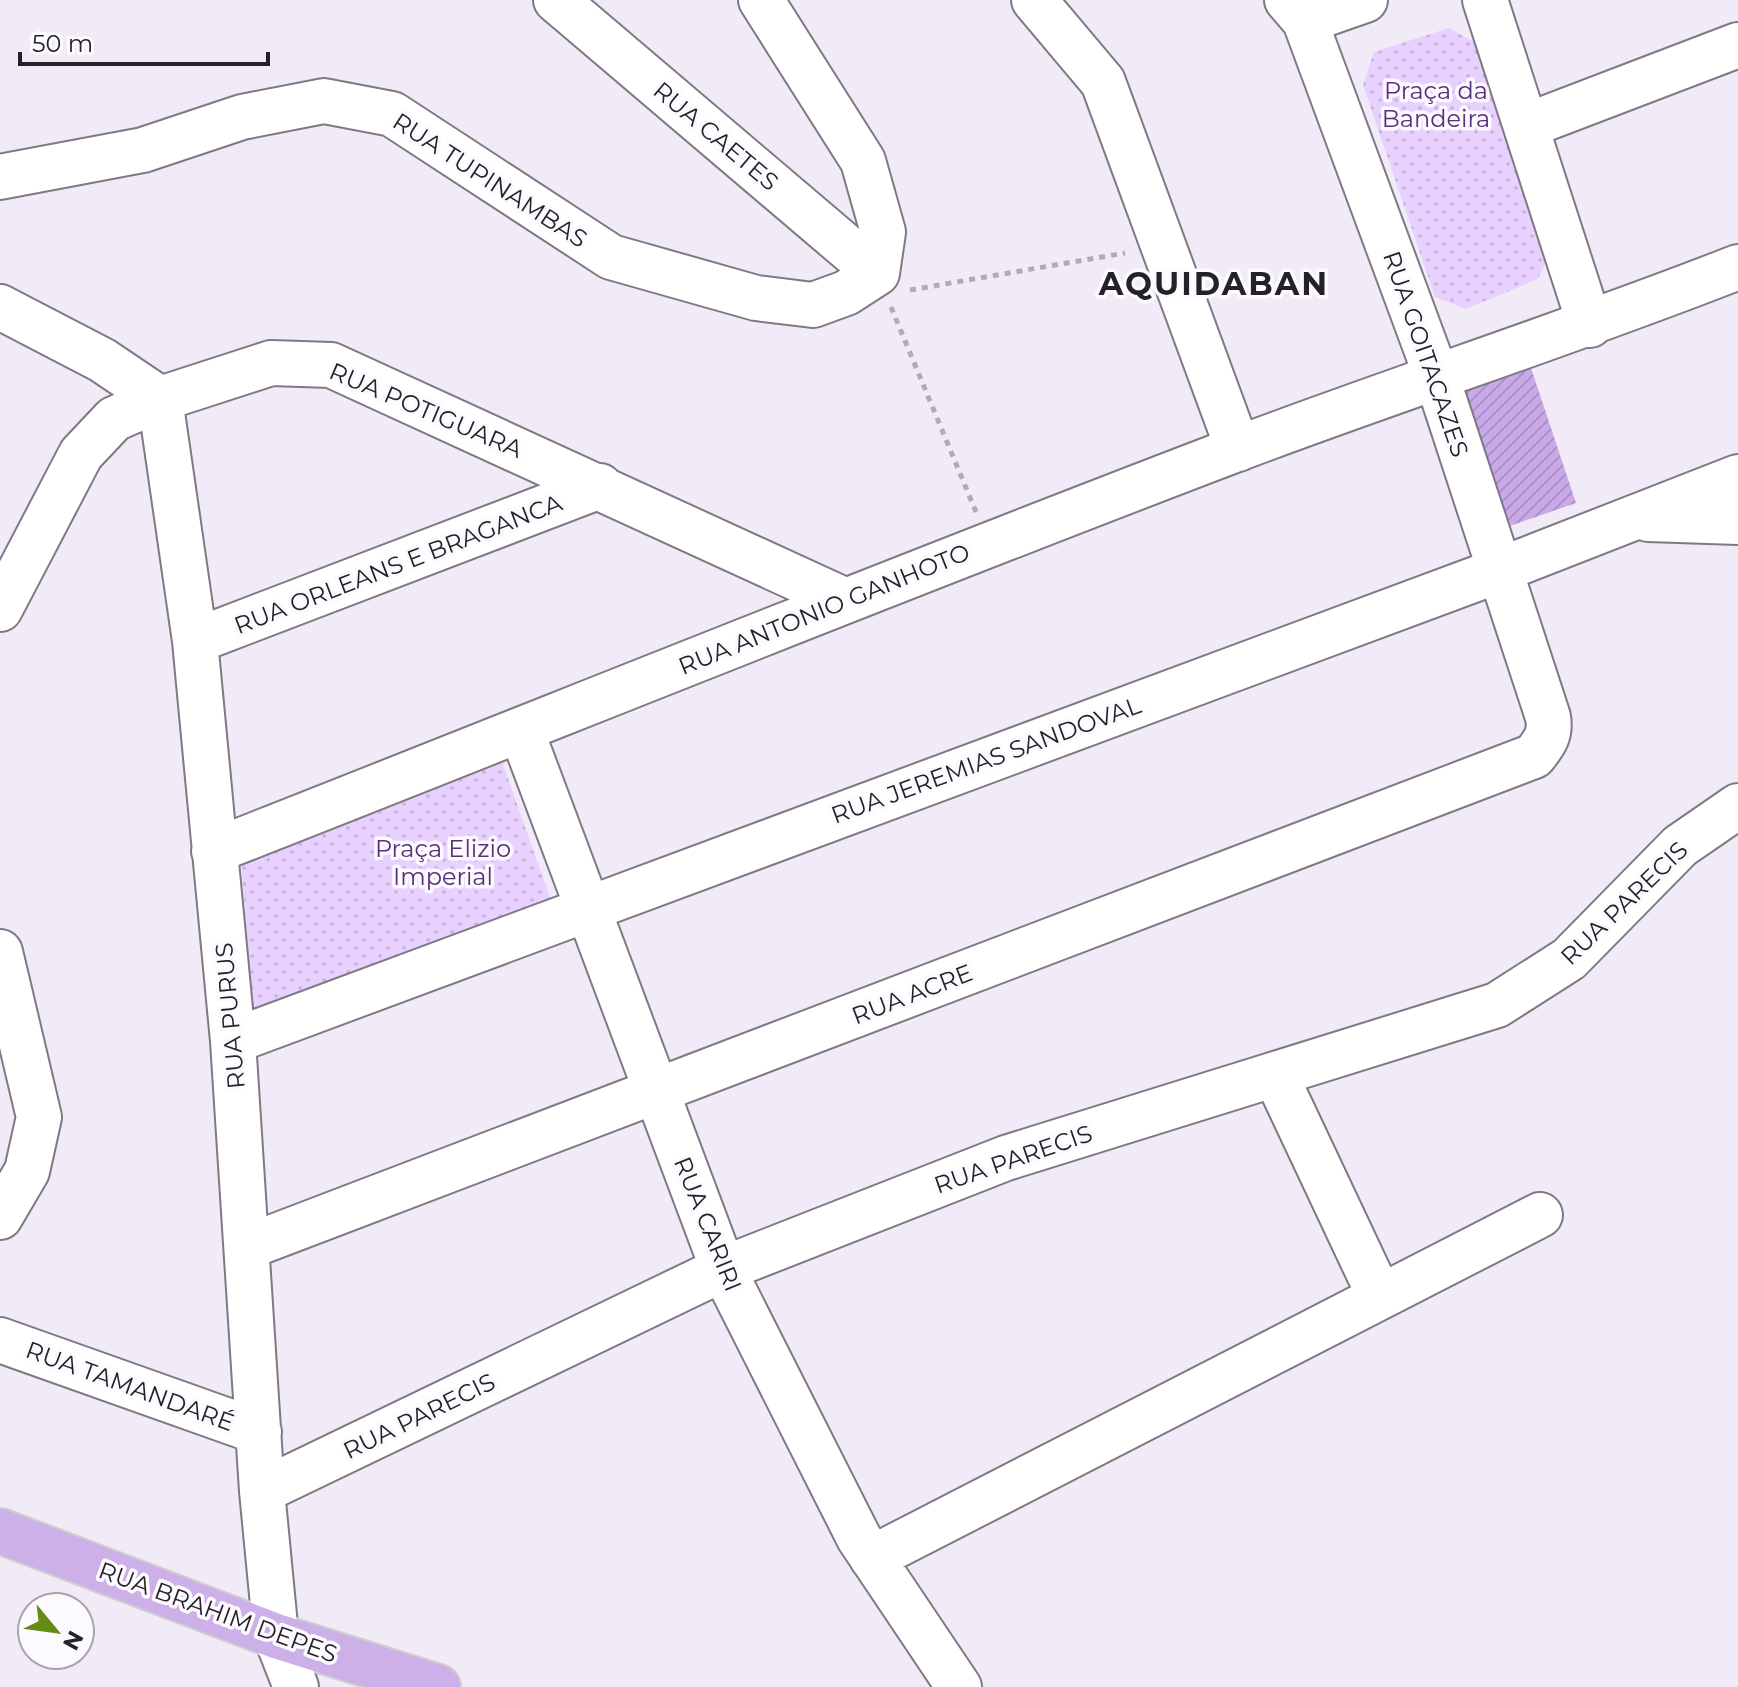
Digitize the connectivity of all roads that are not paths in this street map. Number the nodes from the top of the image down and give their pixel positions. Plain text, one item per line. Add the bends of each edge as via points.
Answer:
1 (556, 0) edge
2 (761, 0) edge
3 (1034, 0) edge
4 (1365, 0) edge
5 (1485, 0) edge
6 (1296, 10) edge
7 (1738, 45) edge
8 (1526, 126) junction
9 (0, 177) edge
10 (1738, 267) edge
11 (881, 283) junction
12 (0, 307) edge
13 (1590, 325) junction
14 (1436, 375) junction
15 (160, 399) junction
16 (1238, 449) junction
17 (1738, 477) edge
18 (600, 486) junction
19 (1625, 518) junction
20 (1738, 522) edge
21 (1500, 570) junction
22 (844, 600) junction
23 (0, 609) edge
24 (195, 641) junction
25 (1548, 717) joint
26 (521, 730) junction
27 (1738, 806) edge
28 (214, 851) junction
29 (589, 906) junction
30 (0, 952) edge
31 (233, 1041) junction
32 (1275, 1074) junction
33 (657, 1092) junction
34 (1540, 1215) dead end
35 (0, 1217) edge
36 (247, 1247) junction
37 (723, 1269) junction
38 (1380, 1297) junction
39 (0, 1340) edge
40 (259, 1432) junction
41 (262, 1491) junction
42 (0, 1531) edge
43 (872, 1558) junction
44 (276, 1636) junction
45 (296, 1687) edge
46 (438, 1687) edge
47 (959, 1687) edge

1 - 11 street, RUA CAETES
2 - 11 street via 863,161 883,232
3 - 16 street via 1103,82
4 - 6 street
5 - 8 street
6 - 14 street, RUA GOITACAZES
7 - 8 street
8 - 13 street
9 - 11 street, RUA TUPINAMBAS via 143,150 242,117 324,101 392,114 611,257 756,298 813,305
10 - 13 street
12 - 15 street via 102,360
13 - 14 street
14 - 16 street, RUA ANTONIO GANHOTO
14 - 21 street, RUA GOITACAZES
15 - 18 street, RUA POTIGUARA via 271,363 331,365
15 - 23 street, RUA POTIGUARA via 114,419 81,454
15 - 24 street, RUA PURUS
16 - 22 street, RUA ANTONIO GANHOTO
17 - 19 street, RUA JEREMIAS SANDOVAL
18 - 22 street, RUA POTIGUARA
18 - 24 street, RUA ORLEANS E BRAGANCA
19 - 20 street
19 - 21 street, RUA JEREMIAS SANDOVAL
21 - 25 street, RUA GOITACAZES
21 - 29 street, RUA JEREMIAS SANDOVAL
22 - 26 street, RUA ANTONIO GANHOTO
24 - 28 street, RUA PURUS
25 - 33 street, RUA ACRE via 1550,731 1534,756
26 - 28 street, RUA ANTONIO GANHOTO
26 - 29 street, RUA CARIRI
27 - 32 street, RUA PARECIS via 1680,846 1569,959 1497,1005
28 - 31 street, RUA PURUS
29 - 31 street, RUA JEREMIAS SANDOVAL
29 - 33 street, RUA CARIRI
30 - 35 street via 39,1117 27,1171
31 - 36 street, RUA PURUS
32 - 37 street, RUA PARECIS via 1006,1158
32 - 38 street
33 - 36 street, RUA ACRE
33 - 37 street, RUA CARIRI
34 - 38 street
36 - 40 street, RUA PURUS
37 - 41 street, RUA PARECIS
37 - 43 street, RUA CARIRI
38 - 43 street
39 - 40 street, RUA TAMANDARÉ
40 - 41 street, RUA PURUS
41 - 44 street, RUA PURUS
42 - 44 main road, RUA BRAHIM DEPES
43 - 47 street, RUA CARIRI
44 - 45 street, RUA PURUS
44 - 46 main road, RUA BRAHIM DEPES

